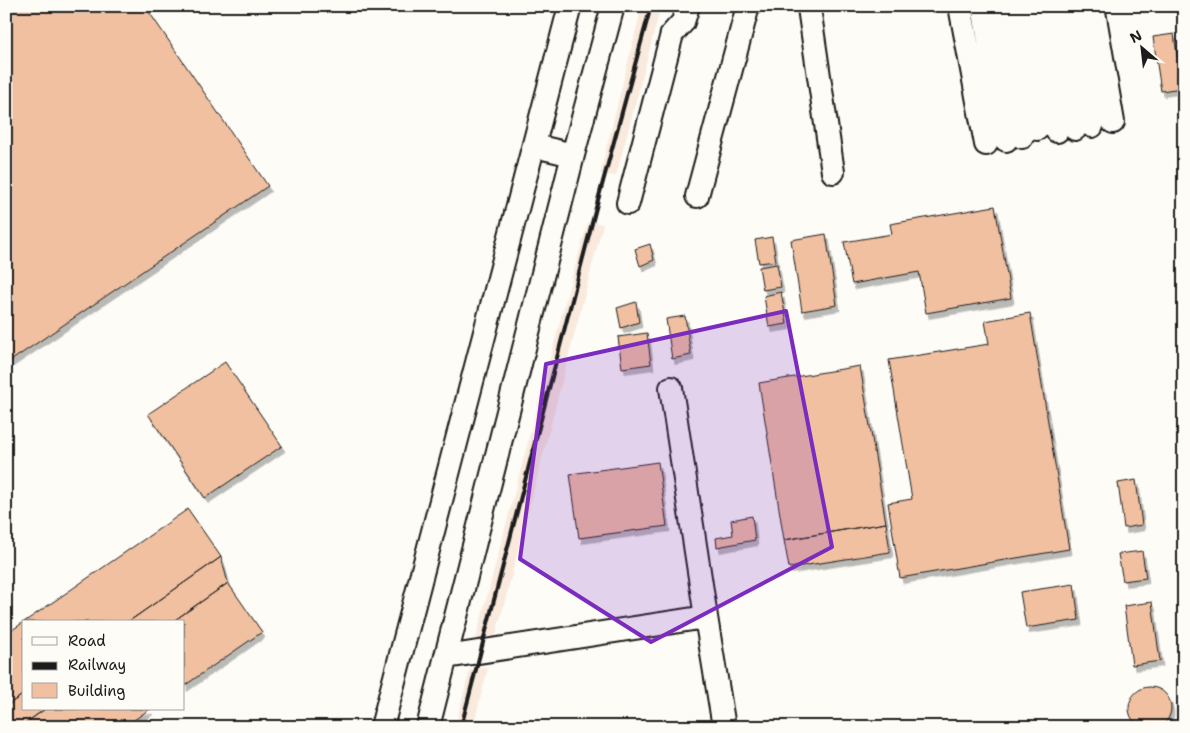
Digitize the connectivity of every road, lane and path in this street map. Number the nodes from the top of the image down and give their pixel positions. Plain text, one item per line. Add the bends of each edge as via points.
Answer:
1 (570, 6) edge
2 (613, 6) edge
3 (688, 6) edge
4 (748, 6) edge
5 (810, 6) edge
6 (960, 6) edge
7 (983, 6) edge
8 (1000, 6) edge
9 (1017, 6) edge
10 (1035, 6) edge
11 (1052, 6) edge
12 (1072, 6) edge
13 (1093, 6) edge
14 (1049, 133) junction
15 (535, 146) junction
16 (573, 155) junction
17 (833, 172) dead end
18 (697, 196) dead end
19 (628, 203) dead end
20 (671, 388) dead end
21 (706, 617) junction
22 (446, 656) junction
23 (382, 727) edge
24 (428, 727) edge
25 (724, 727) edge

1 - 15 street
2 - 16 street
3 - 19 street via 683,22 672,34
4 - 18 street
5 - 17 street
6 - 14 street
7 - 14 street
8 - 14 street
9 - 14 street
10 - 14 street
11 - 14 street
12 - 14 street
13 - 14 street
15 - 16 street
15 - 23 street
16 - 22 street
20 - 21 street
21 - 22 street
21 - 25 street
22 - 24 street

